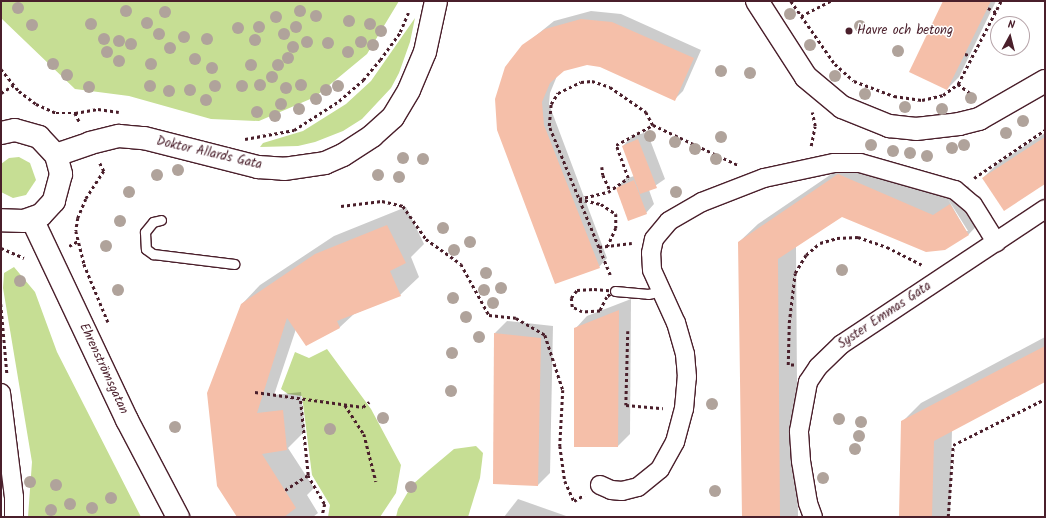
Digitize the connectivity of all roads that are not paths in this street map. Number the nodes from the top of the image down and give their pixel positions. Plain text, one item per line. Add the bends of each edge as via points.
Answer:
1 (436, 1) edge
2 (757, 1) edge
3 (1045, 81) edge
4 (1, 133) edge
5 (56, 155) junction
6 (1045, 209) edge
7 (32, 219) junction
8 (1, 220) edge
9 (161, 220) dead end
10 (996, 242) junction
11 (234, 264) dead end
12 (614, 288) road end
13 (662, 291) junction
14 (2, 397) edge
15 (600, 485) road end
16 (14, 517) edge
17 (178, 517) edge
18 (813, 517) edge

1 - 5 street, Doktor Allards Gata via 425,52 409,90 393,117 372,136 343,155 325,162 284,169 258,167 144,138 119,136
2 - 3 street via 787,50 811,82 842,107 889,126 934,128 979,119
4 - 5 street via 15,130 27,132 49,145
5 - 7 street via 61,174 58,193 48,209
6 - 10 street, Syster Emmas Gata
7 - 8 street via 16,222
7 - 17 street, Ehrenströmsgatan via 127,420
9 - 11 lane via 153,222 145,232 146,249 153,254
10 - 13 street via 973,205 955,190 860,163 834,163 764,178 702,202 669,221 654,239 651,253 652,270
10 - 18 street, Syster Emmas Gata via 842,344 818,367 808,382 800,430 801,461
12 - 13 lane via 648,294
13 - 15 street via 676,323 685,354 684,409 675,442 660,469 638,487 611,490
14 - 16 street

